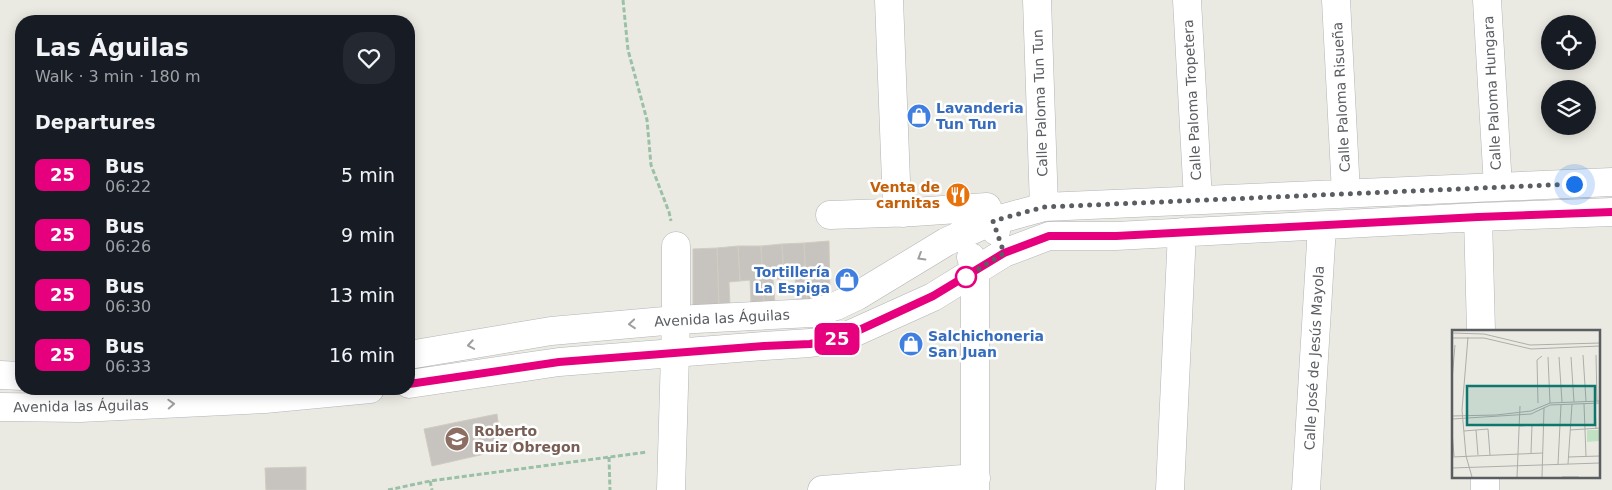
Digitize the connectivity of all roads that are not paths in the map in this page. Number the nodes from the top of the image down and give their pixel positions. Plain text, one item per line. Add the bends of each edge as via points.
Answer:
1 (889, 0) edge
2 (1037, 0) edge
3 (1187, 0) edge
4 (1336, 0) edge
5 (1487, 0) edge
6 (1612, 182) edge
7 (1498, 187) junction
8 (1346, 193) junction
9 (1198, 200) junction
10 (1044, 207) junction
11 (1612, 212) edge
12 (903, 213) junction
13 (830, 216) dead end
14 (1478, 217) junction
15 (993, 221) junction
16 (1322, 226) junction
17 (1182, 232) junction
18 (963, 234) junction
19 (676, 246) road end
20 (1004, 253) junction
21 (975, 272) junction
22 (676, 320) junction
23 (1481, 330) edge
24 (436, 350) junction
25 (675, 353) junction
26 (415, 354) edge
27 (0, 375) edge
28 (15, 376) edge
29 (440, 380) junction
30 (415, 383) edge
31 (307, 395) edge
32 (0, 407) edge
33 (976, 484) edge
34 (671, 490) edge
35 (822, 490) edge
36 (1170, 490) edge
37 (1306, 490) edge

1 - 12 street via 897,207
2 - 10 street, Calle Paloma Tun Tun
3 - 9 street, Calle Paloma Tropetera
4 - 8 street, Calle Paloma Risueña
5 - 7 street, Calle Paloma Hungara
6 - 7 street, Avenida las Águilas
7 - 8 street, Avenida las Águilas
8 - 9 street, Avenida las Águilas
9 - 10 street, Avenida las Águilas
10 - 15 street, Avenida las Águilas
11 - 14 street
12 - 13 street
12 - 15 street via 987,207
14 - 16 street
14 - 23 street
15 - 18 street, Avenida las Águilas
15 - 20 street
16 - 17 street
16 - 37 street, Calle José de Jesús Mayola
17 - 20 street via 1049,236
17 - 36 street
18 - 21 street
18 -> 22 street, Avenida las Águilas via 836,306 812,313
19 - 22 street
20 - 21 street
21 - 25 street via 933,296 842,338 810,344
21 - 33 street
22 -> 24 street, Avenida las Águilas via 551,331
22 - 25 street
24 - 26 street, Avenida las Águilas
24 - 29 street
25 - 29 street via 559,362
25 - 34 street
27 - 28 street
29 - 30 street
32 -> 31 street, Avenida las Águilas via 80,408
33 - 35 street

